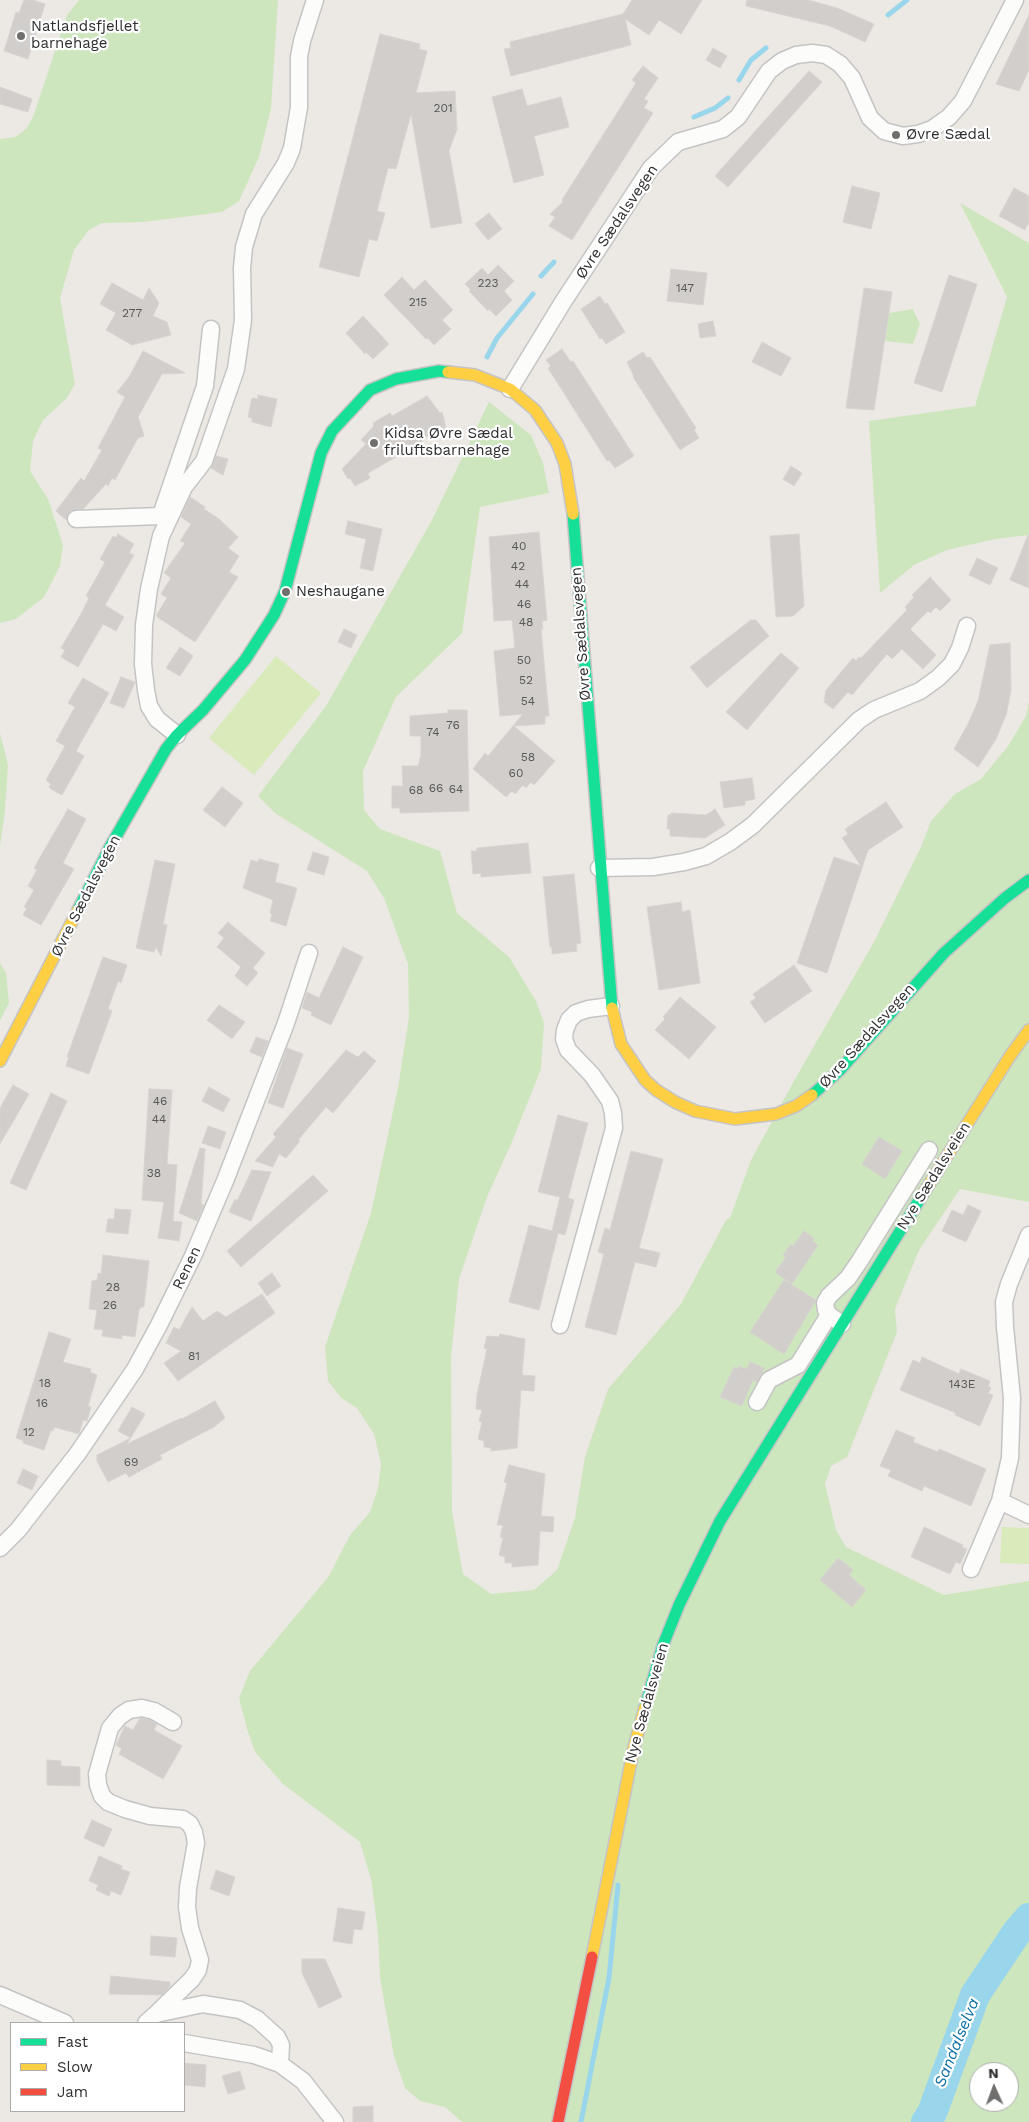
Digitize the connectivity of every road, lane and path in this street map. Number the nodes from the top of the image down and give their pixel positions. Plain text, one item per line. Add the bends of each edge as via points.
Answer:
1 (315, 0) edge
2 (1015, 0) edge
3 (211, 329) dead end
4 (510, 389) junction
5 (161, 516) junction
6 (76, 519) dead end
7 (161, 536) junction
8 (967, 626) dead end
9 (177, 735) junction
10 (599, 868) junction
11 (1029, 880) edge
12 (309, 953) dead end
13 (611, 1006) junction
14 (1029, 1030) edge
15 (0, 1060) edge
16 (929, 1150) dead end
17 (1029, 1235) edge
18 (835, 1320) junction
19 (560, 1325) dead end
20 (756, 1402) dead end
21 (1000, 1501) junction
22 (1029, 1515) edge
23 (0, 1548) edge
24 (971, 1569) dead end
25 (173, 1722) dead end
26 (0, 1994) edge
27 (151, 2018) edge
28 (63, 2022) edge
29 (185, 2043) edge
30 (280, 2064) junction
31 (335, 2122) edge
32 (558, 2122) edge

1 - 7 street via 299,57 299,107 292,148 254,214 244,247 243,320 236,369 204,461 184,487
2 - 4 street, Øvre Sædalsvegen via 963,101 944,121 918,134 903,136 884,131 870,118 852,78 840,64 826,55 796,55 769,71 738,117 724,129 678,142 652,168
3 - 5 street via 205,386
4 - 9 street, Øvre Sædalsvegen via 475,375 439,371 383,384 359,400 332,431 321,453 285,591 274,615 245,660
4 - 10 street, Øvre Sædalsvegen via 547,426 562,457 569,483
5 - 6 street
5 - 7 street
7 - 9 street via 149,589 143,664 149,706 157,719
8 - 10 street via 952,664 938,678 859,720 753,825 730,842 706,856 684,862 653,867
9 - 15 street, Øvre Sædalsvegen via 119,831
10 - 13 street, Øvre Sædalsvegen
11 - 13 street, Øvre Sædalsvegen via 944,952 864,1044 815,1094 776,1114 735,1119 713,1116 682,1105 656,1090 630,1060
12 - 23 street, Renen via 286,1023 225,1181 159,1325 130,1377 83,1446 18,1530
13 - 19 street via 576,1013 568,1020 565,1030 568,1050 592,1075 610,1102 614,1128
14 - 18 street, Nye Sædalsveien
16 - 18 street, Nye Sædalsveien via 860,1262 829,1296 826,1310
17 - 21 street via 1004,1302 1012,1428 1010,1458
18 - 20 street, Nye Sædalsveien via 798,1365 769,1380
18 - 32 street, Nye Sædalsveien via 697,1564 663,1645 634,1747
21 - 22 street
21 - 24 street
25 - 27 street via 142,1708 129,1710 120,1716 110,1728 97,1774 102,1796 108,1802 150,1816 183,1819 194,1832 196,1843 187,1906 200,1960 198,1970 192,1980
26 - 28 street
27 - 30 street via 204,2004 240,2010 257,2019 277,2038
29 - 30 street via 254,2055
30 - 31 street via 303,2081

